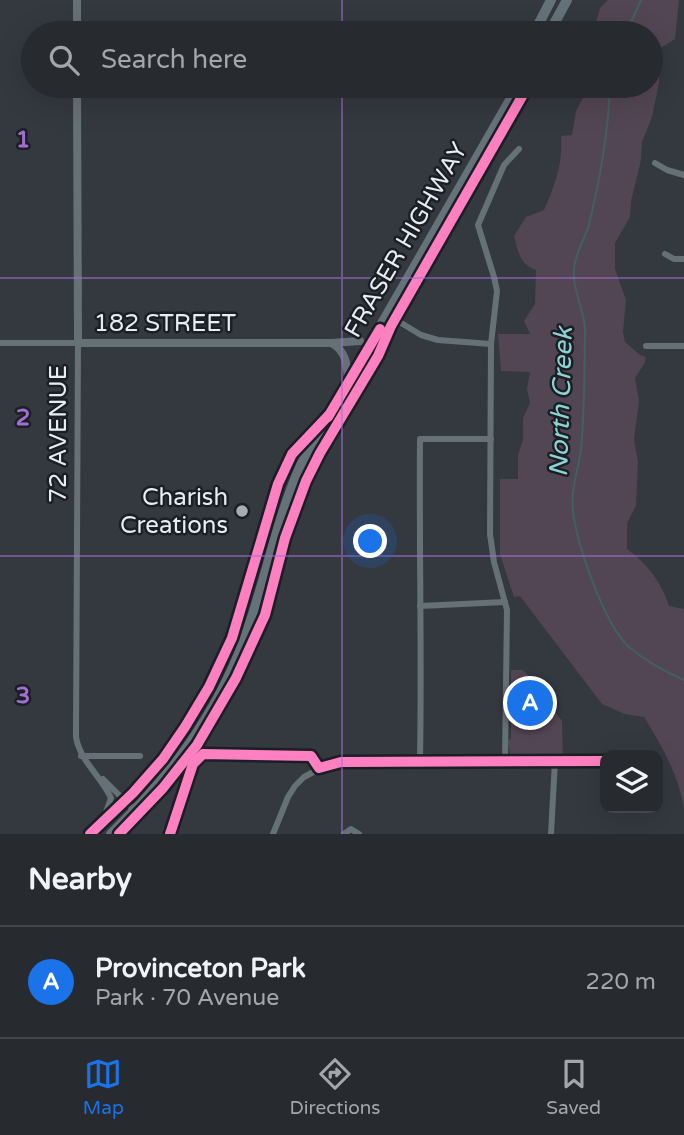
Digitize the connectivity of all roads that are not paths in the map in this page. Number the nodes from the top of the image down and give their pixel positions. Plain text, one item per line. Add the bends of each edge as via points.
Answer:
1 (77, 0) edge
2 (551, 0) edge
3 (568, 0) edge
4 (78, 21) edge
5 (540, 21) edge
6 (556, 21) edge
7 (78, 98) edge
8 (511, 98) edge
9 (519, 149) dead end
10 (656, 163) dead end
11 (684, 175) edge
12 (665, 254) dead end
13 (684, 259) edge
14 (388, 315) junction
15 (360, 341) dead end
16 (0, 343) edge
17 (78, 343) junction
18 (331, 343) junction
19 (491, 344) junction
20 (684, 345) edge
21 (646, 346) dead end
22 (348, 382) junction
23 (329, 415) junction
24 (491, 439) junction
25 (505, 602) junction
26 (419, 606) junction
27 (81, 756) junction
28 (140, 756) dead end
29 (420, 760) junction
30 (505, 761) junction
31 (555, 761) junction
32 (600, 761) edge
33 (99, 775) junction
34 (125, 800) junction
35 (135, 811) junction
36 (103, 821) junction
37 (90, 834) edge
38 (111, 834) edge
39 (273, 834) edge
40 (344, 834) edge
41 (359, 834) edge
42 (551, 834) edge

1 - 4 street
2 - 5 main road
3 - 6 main road
7 - 17 street, 72 AVENUE
8 - 14 main road, FRASER HIGHWAY
9 - 19 street via 505,165 478,225 497,292
10 - 11 street
12 - 13 street
14 - 19 street via 438,340
14 - 22 main road, FRASER HIGHWAY
15 - 18 street, 182 STREET
16 - 17 street, 182 STREET
17 - 18 street, 182 STREET
17 - 27 street, 72 AVENUE via 76,737
18 - 22 street via 342,351
19 - 24 street
20 - 21 street
22 - 23 main road, FRASER HIGHWAY
23 - 34 main road, FRASER HIGHWAY via 292,454 278,484 232,638 209,687 163,759
23 - 35 main road, FRASER HIGHWAY via 292,485 253,614 226,683 193,741
24 - 25 street via 491,549
24 - 26 street via 419,439
25 - 26 street
25 - 30 street
26 - 29 street
27 - 28 street
27 - 33 street
29 - 30 street
29 - 39 street via 328,764 304,777 288,797
30 - 31 street
31 - 32 street
31 - 42 street
33 - 34 street
33 - 36 street via 111,798
34 - 35 street
34 - 36 main road, FRASER HIGHWAY
35 - 38 main road, FRASER HIGHWAY
36 - 37 main road, FRASER HIGHWAY
40 - 41 street via 352,829

